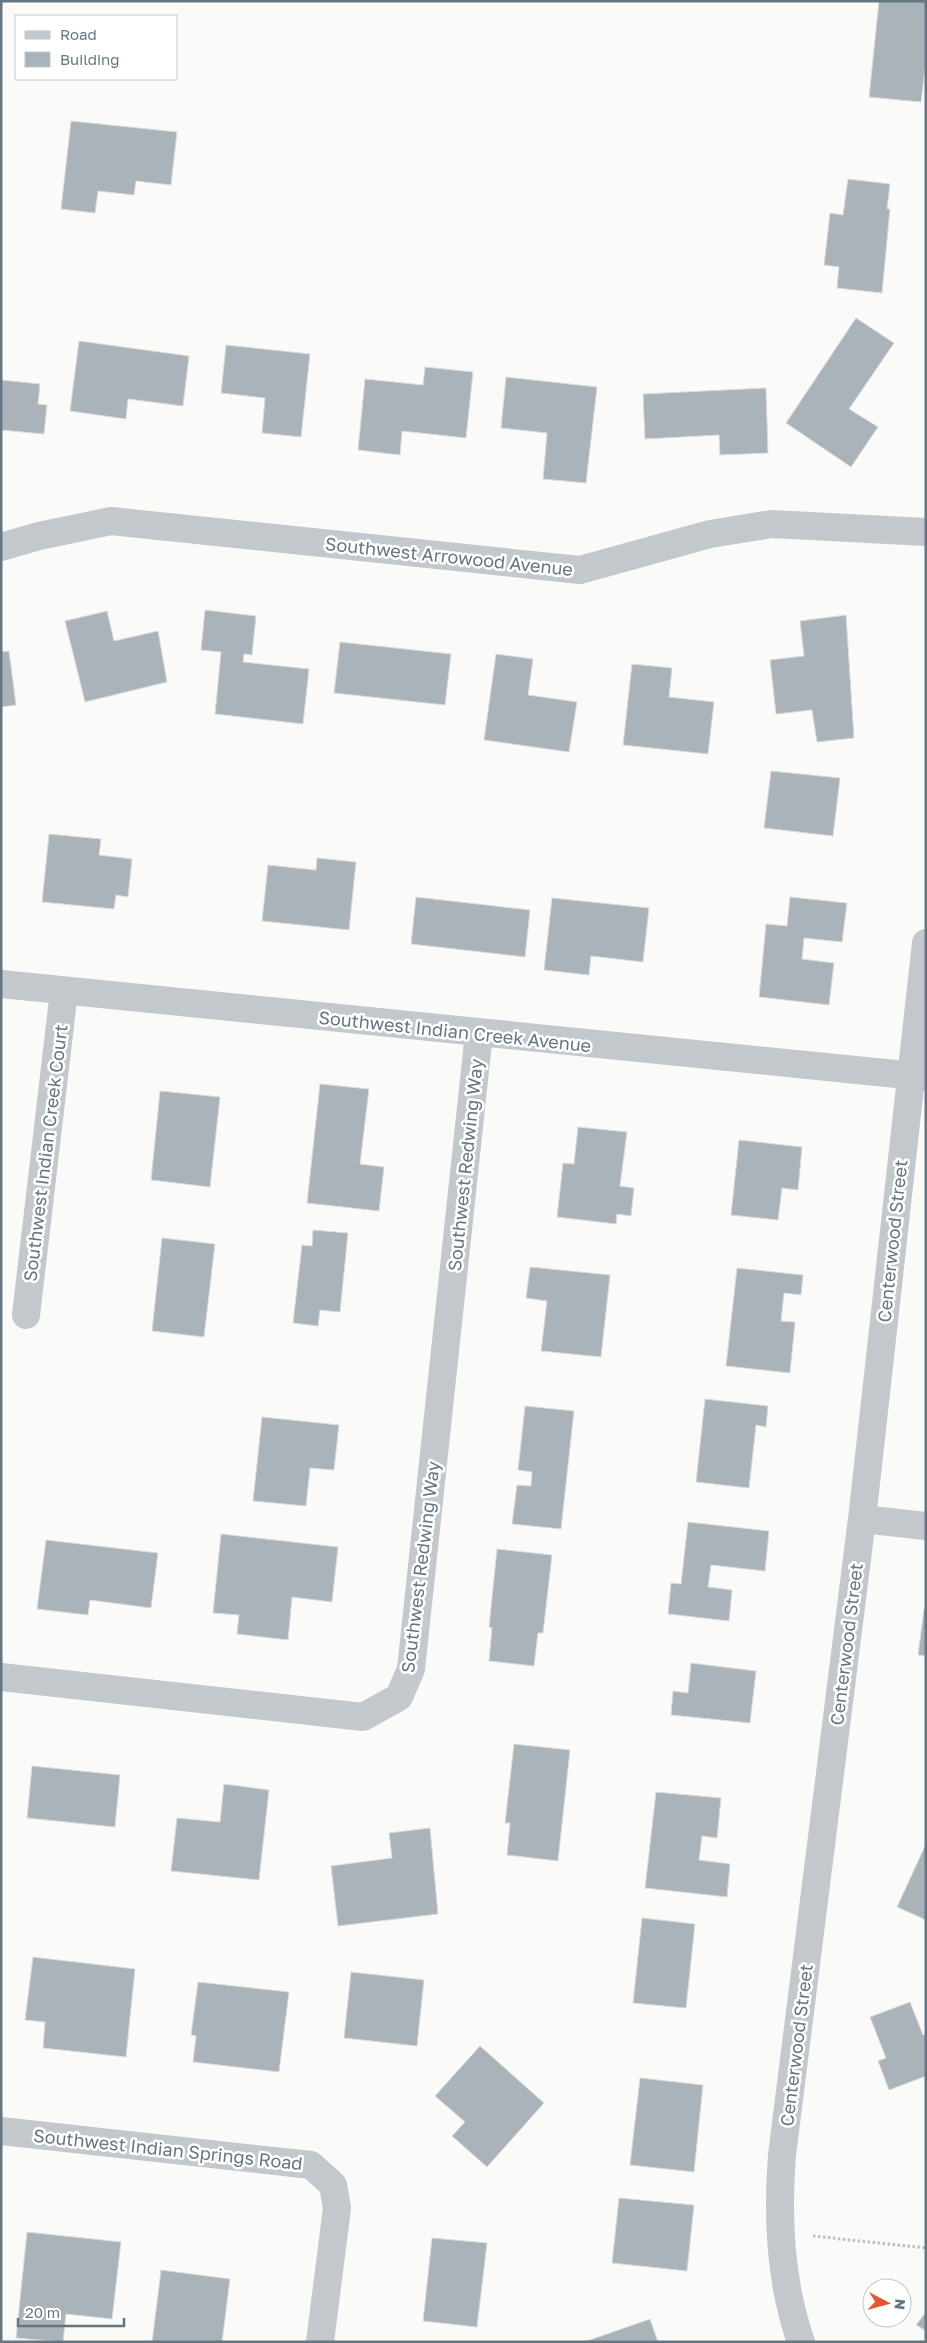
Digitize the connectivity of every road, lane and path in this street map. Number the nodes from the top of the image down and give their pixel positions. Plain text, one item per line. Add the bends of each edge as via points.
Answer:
1 (926, 532) edge
2 (1, 547) edge
3 (926, 943) edge
4 (1, 984) edge
5 (64, 991) junction
6 (479, 1033) junction
7 (918, 1076) edge
8 (26, 1315) dead end
9 (862, 1519) junction
10 (926, 1526) edge
11 (1, 1677) edge
12 (1, 2131) edge
13 (780, 2233) junction
14 (926, 2248) edge
15 (320, 2342) edge
16 (801, 2342) edge

1 - 2 street, Southwest Arrowood Avenue via 772,524 710,534 580,570 111,522
3 - 7 street, Centerwood Street
4 - 5 street, Southwest Indian Creek Avenue
5 - 6 street, Southwest Indian Creek Avenue
5 - 8 street, Southwest Indian Creek Court
6 - 7 street, Southwest Indian Creek Avenue
6 - 11 street, Southwest Redwing Way via 411,1669 398,1697 363,1717
7 - 9 street, Centerwood Street
9 - 10 street
9 - 13 street, Centerwood Street via 782,2155
12 - 15 street, Southwest Indian Springs Road via 311,2165 332,2184 337,2208
13 - 14 path
13 - 16 street, Centerwood Street via 785,2283

